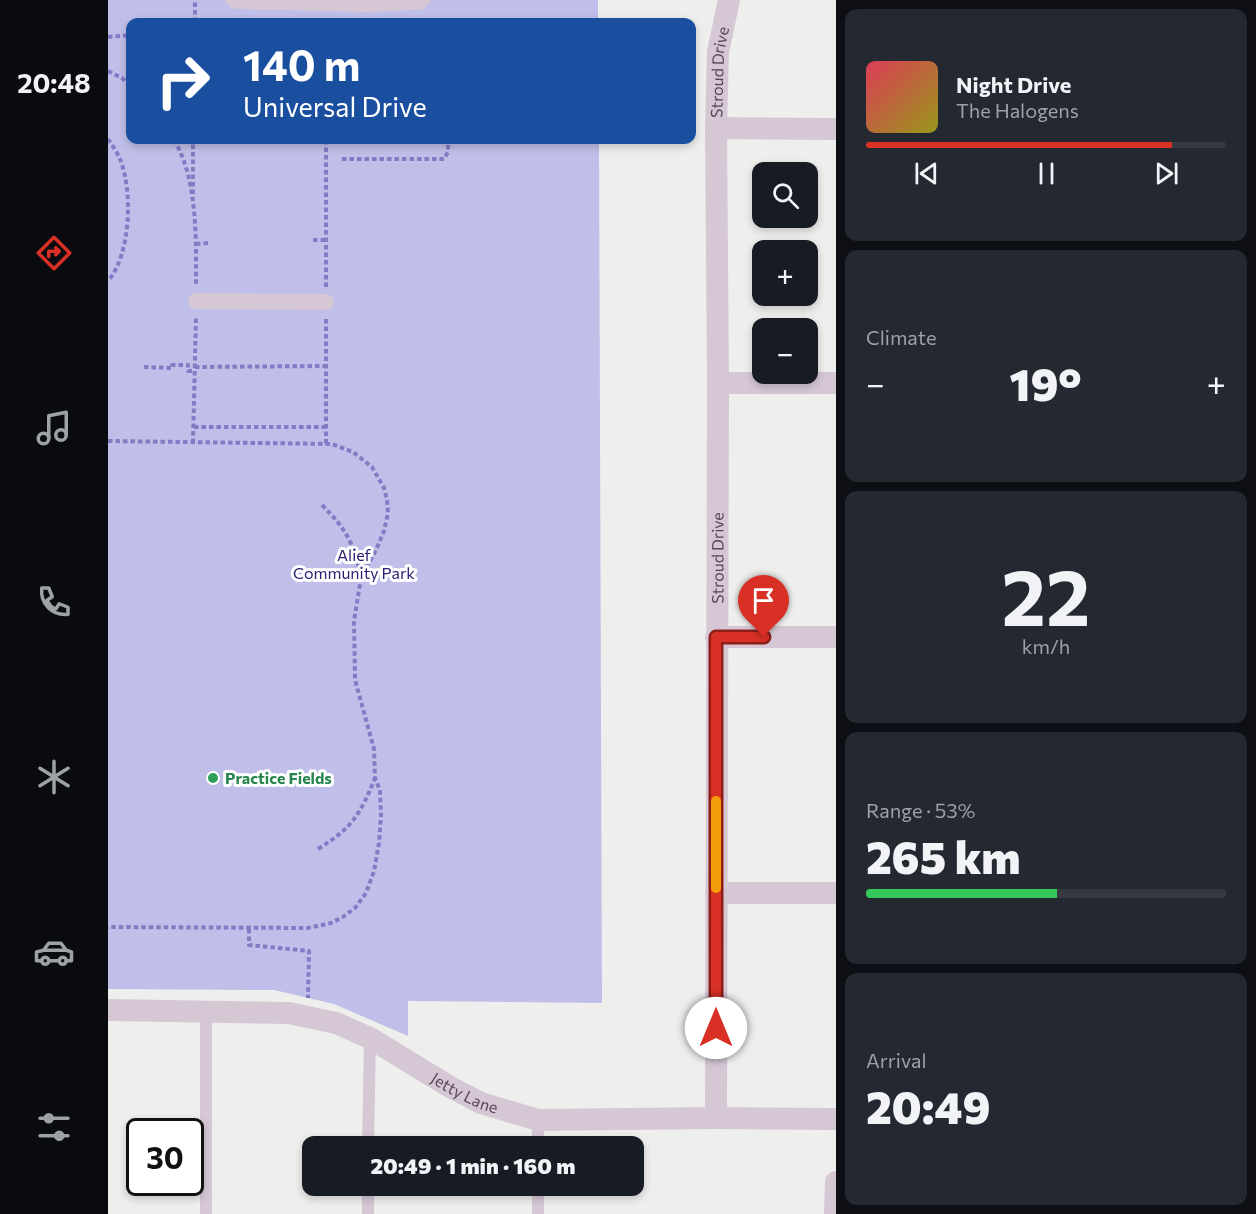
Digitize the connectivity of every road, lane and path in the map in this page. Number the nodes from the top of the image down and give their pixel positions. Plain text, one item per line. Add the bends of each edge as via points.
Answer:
1 (195, 0) edge
2 (231, 0) edge
3 (424, 0) edge
4 (729, 0) edge
5 (195, 18) edge
6 (126, 35) edge
7 (108, 37) edge
8 (108, 71) edge
9 (126, 82) edge
10 (716, 128) junction
11 (836, 129) edge
12 (108, 139) edge
13 (193, 144) edge
14 (448, 144) edge
15 (342, 159) dead end
16 (193, 204) dead end
17 (313, 240) dead end
18 (326, 240) dead end
19 (208, 243) dead end
20 (196, 244) dead end
21 (108, 281) edge
22 (196, 301) dead end
23 (326, 302) dead end
24 (326, 366) dead end
25 (144, 367) dead end
26 (718, 383) junction
27 (836, 383) edge
28 (326, 427) dead end
29 (194, 428) dead end
30 (108, 441) edge
31 (322, 505) dead end
32 (362, 578) junction
33 (716, 637) junction
34 (836, 637) edge
35 (375, 778) junction
36 (318, 849) dead end
37 (836, 893) edge
38 (716, 894) junction
39 (108, 927) edge
40 (249, 929) junction
41 (108, 1010) edge
42 (206, 1011) junction
43 (308, 1016) junction
44 (370, 1038) junction
45 (716, 1118) junction
46 (836, 1119) edge
47 (538, 1120) junction
48 (368, 1136) edge
49 (538, 1136) edge
50 (836, 1182) edge
51 (368, 1196) edge
52 (538, 1196) edge
53 (206, 1214) edge
54 (368, 1214) edge
55 (537, 1214) edge
56 (835, 1214) edge

1 - 5 path
2 - 3 lane via 366,6 419,4
4 - 10 street, Stroud Drive via 718,52
6 - 7 path
8 - 9 path
10 - 11 street
10 - 26 street, Stroud Drive
12 - 21 path via 120,159 127,192 127,233 114,274
13 - 16 path
14 - 15 path via 444,159
17 - 18 path
19 - 20 path
22 - 23 street
24 - 25 path via 188,371 188,365
26 - 27 street
26 - 33 street, Stroud Drive
28 - 29 path
30 - 32 path via 326,444 353,452 379,476 388,513 381,540
31 - 32 path via 349,537
32 - 35 path via 354,621 355,680 375,748
33 - 34 street
33 - 38 street, Stroud Drive
35 - 36 path via 353,823
35 - 40 path via 380,790 379,843 371,882 355,908 320,926
37 - 38 street
38 - 45 street, Stroud Drive
39 - 40 path
40 - 43 path via 249,945 309,951
41 - 42 street, Jetty Lane
42 - 43 street, Jetty Lane
42 - 53 lane
43 - 44 street, Jetty Lane
44 - 47 street, Jetty Lane via 481,1103
44 - 48 lane
45 - 46 street, Jetty Lane
45 - 47 street, Jetty Lane
47 - 49 lane
50 - 56 street
51 - 54 lane
52 - 55 lane

